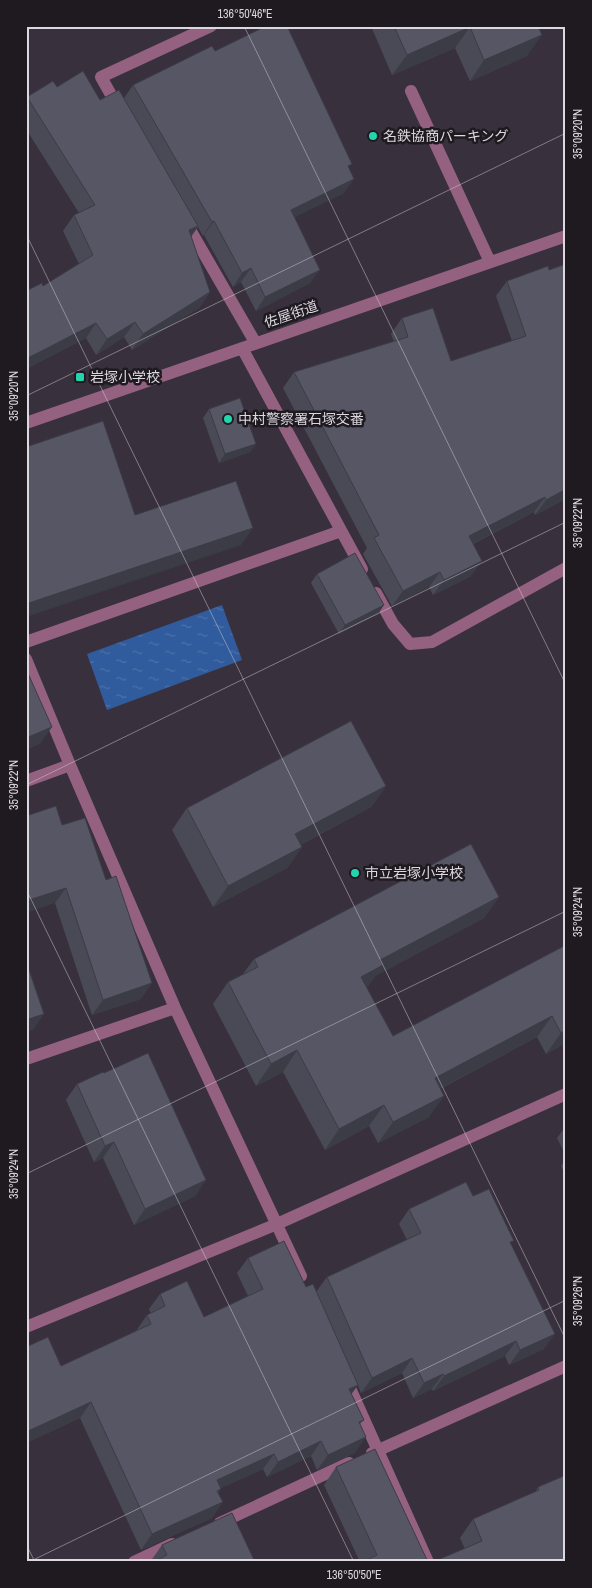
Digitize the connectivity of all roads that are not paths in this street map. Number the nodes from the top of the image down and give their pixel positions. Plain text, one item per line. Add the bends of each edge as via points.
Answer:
1 (211, 26) edge
2 (411, 91) dead end
3 (126, 120) edge
4 (181, 214) edge
5 (566, 236) edge
6 (490, 262) junction
7 (255, 342) junction
8 (242, 348) junction
9 (26, 423) edge
10 (341, 531) junction
11 (566, 568) edge
12 (26, 642) edge
13 (26, 659) edge
14 (70, 765) junction
15 (26, 781) edge
16 (174, 1008) junction
17 (26, 1059) edge
18 (566, 1094) edge
19 (277, 1224) junction
20 (305, 1287) edge
21 (26, 1327) edge
22 (566, 1366) edge
23 (342, 1369) edge
24 (378, 1450) junction
25 (206, 1529) edge
26 (179, 1541) edge
27 (134, 1562) edge
28 (428, 1562) edge

1 - 3 street via 101,78
2 - 6 street
4 - 7 street
5 - 6 street, 佐屋街道
6 - 7 street, 佐屋街道
7 - 8 street, 佐屋街道
8 - 9 street, 佐屋街道
8 - 10 street
10 - 11 street via 393,624 410,644 432,642
10 - 12 street
13 - 14 street
14 - 15 street
14 - 16 street
16 - 17 street
16 - 19 street
18 - 19 street
19 - 20 street
19 - 21 street
22 - 24 street
23 - 24 street
24 - 25 street
24 - 28 street
26 - 27 street

